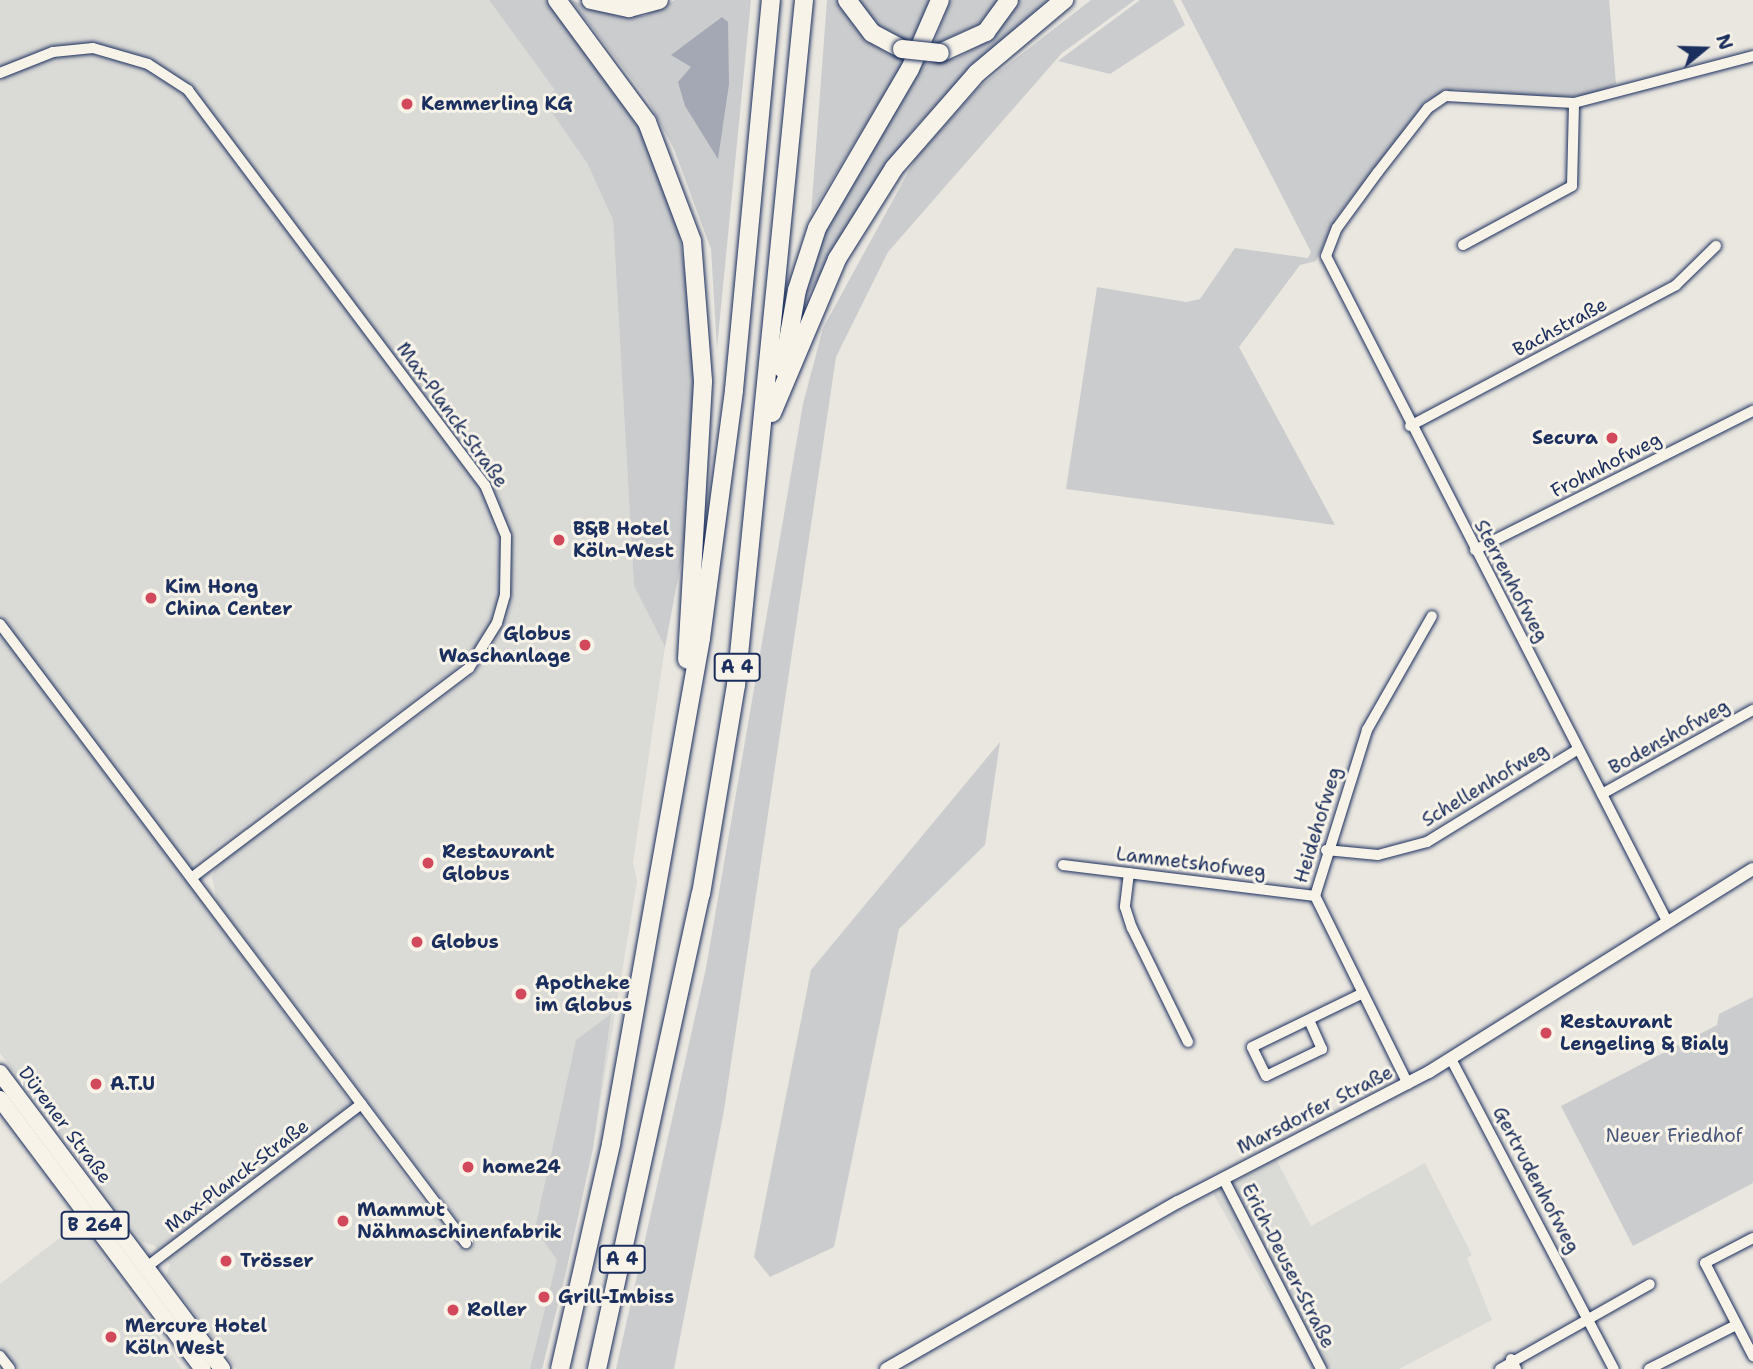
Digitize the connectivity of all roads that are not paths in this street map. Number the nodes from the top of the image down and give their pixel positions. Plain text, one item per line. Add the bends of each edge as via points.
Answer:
1 (557, 0) edge
2 (591, 0) edge
3 (659, 0) edge
4 (771, 0) edge
5 (804, 0) edge
6 (847, 0) edge
7 (940, 0) edge
8 (1009, 0) edge
9 (1064, 0) edge
10 (1753, 56) edge
11 (0, 72) edge
12 (1574, 103) junction
13 (1463, 245) dead end
14 (1716, 246) dead end
15 (781, 386) junction
16 (1753, 411) edge
17 (1410, 426) junction
18 (762, 439) junction
19 (1475, 551) junction
20 (1432, 616) dead end
21 (0, 624) edge
22 (1753, 710) edge
23 (684, 729) junction
24 (1578, 749) junction
25 (1602, 794) junction
26 (1326, 850) junction
27 (1063, 865) dead end
28 (1753, 869) edge
29 (1129, 873) junction
30 (191, 878) junction
31 (1315, 896) junction
32 (1667, 921) junction
33 (1359, 995) junction
34 (1309, 1020) junction
35 (1188, 1042) dead end
36 (1451, 1059) junction
37 (0, 1073) edge
38 (1408, 1084) junction
39 (0, 1100) edge
40 (361, 1104) junction
41 (1223, 1178) junction
42 (1753, 1238) edge
43 (466, 1243) dead end
44 (141, 1272) junction
45 (1650, 1284) dead end
46 (1588, 1318) junction
47 (1736, 1325) junction
48 (0, 1356) edge
49 (1753, 1356) edge
50 (1511, 1359) junction
51 (10, 1369) edge
52 (203, 1369) edge
53 (222, 1369) edge
54 (560, 1369) edge
55 (597, 1369) edge
56 (886, 1369) edge
57 (1321, 1369) edge
58 (1500, 1369) edge
59 (1517, 1369) edge
60 (1614, 1369) edge
61 (1649, 1369) edge

1 - 23 highway via 620,79 658,143 697,269 703,382
2 - 3 highway via 629,8
4 - 23 highway, A 4 via 734,390
5 - 18 highway, A 4
6 - 8 highway, bridge via 872,33 902,49 940,53 986,32
7 - 15 highway via 910,69 817,228 797,289
9 - 15 highway via 977,73 894,168 837,259
10 - 12 street
11 - 30 street, Max-Planck-Straße via 53,52 93,48 148,64 188,90 485,485 506,536 505,595 497,623 469,668
12 - 13 street via 1572,186
12 - 17 street, Sterrenhofweg via 1464,94 1438,100 1337,228 1326,256
14 - 17 street, Bachstraße via 1676,285
15 - 18 highway
16 - 19 street, Frohnhofweg
17 - 19 street, Sterrenhofweg
18 - 55 highway, A 4 via 736,684 701,894
19 - 24 street, Sterrenhofweg
20 - 26 street, Heidehofweg via 1367,730
21 - 30 street
22 - 25 street, Bodenshofweg
23 - 54 highway, A 4 via 611,1144
24 - 25 street, Sterrenhofweg
24 - 26 street, Schellenhofweg via 1427,842 1378,855
25 - 32 street, Sterrenhofweg
26 - 31 street, Heidehofweg
27 - 29 street, Lammetshofweg
28 - 32 street, Marsdorfer Straße
29 - 31 street, Lammetshofweg
29 - 35 street via 1125,907 1132,928
30 - 40 street
31 - 33 street, Heidehofweg
32 - 36 street, Marsdorfer Straße
33 - 34 street
33 - 38 street, Heidehofweg
34 - 34 street via 1322,1048 1266,1076 1252,1047
36 - 38 street, Marsdorfer Straße
36 - 46 street, Gertrudenhofweg
37 - 44 main road, Dürener Straße / B 264
38 - 41 street, Marsdorfer Straße
39 - 44 main road, Dürener Straße / B 264
40 - 43 street
40 - 44 street, Max-Planck-Straße
41 - 56 street, Marsdorfer Straße
41 - 57 street, Erich-Deuser-Straße
42 - 47 street via 1705,1263
44 - 52 main road, Dürener Straße / B 264
44 - 53 main road, Dürener Straße / B 264
45 - 46 street
46 - 50 street
46 - 60 street, Gertrudenhofweg
47 - 49 street
47 - 61 street
48 - 51 street
50 - 58 street
50 - 59 street

